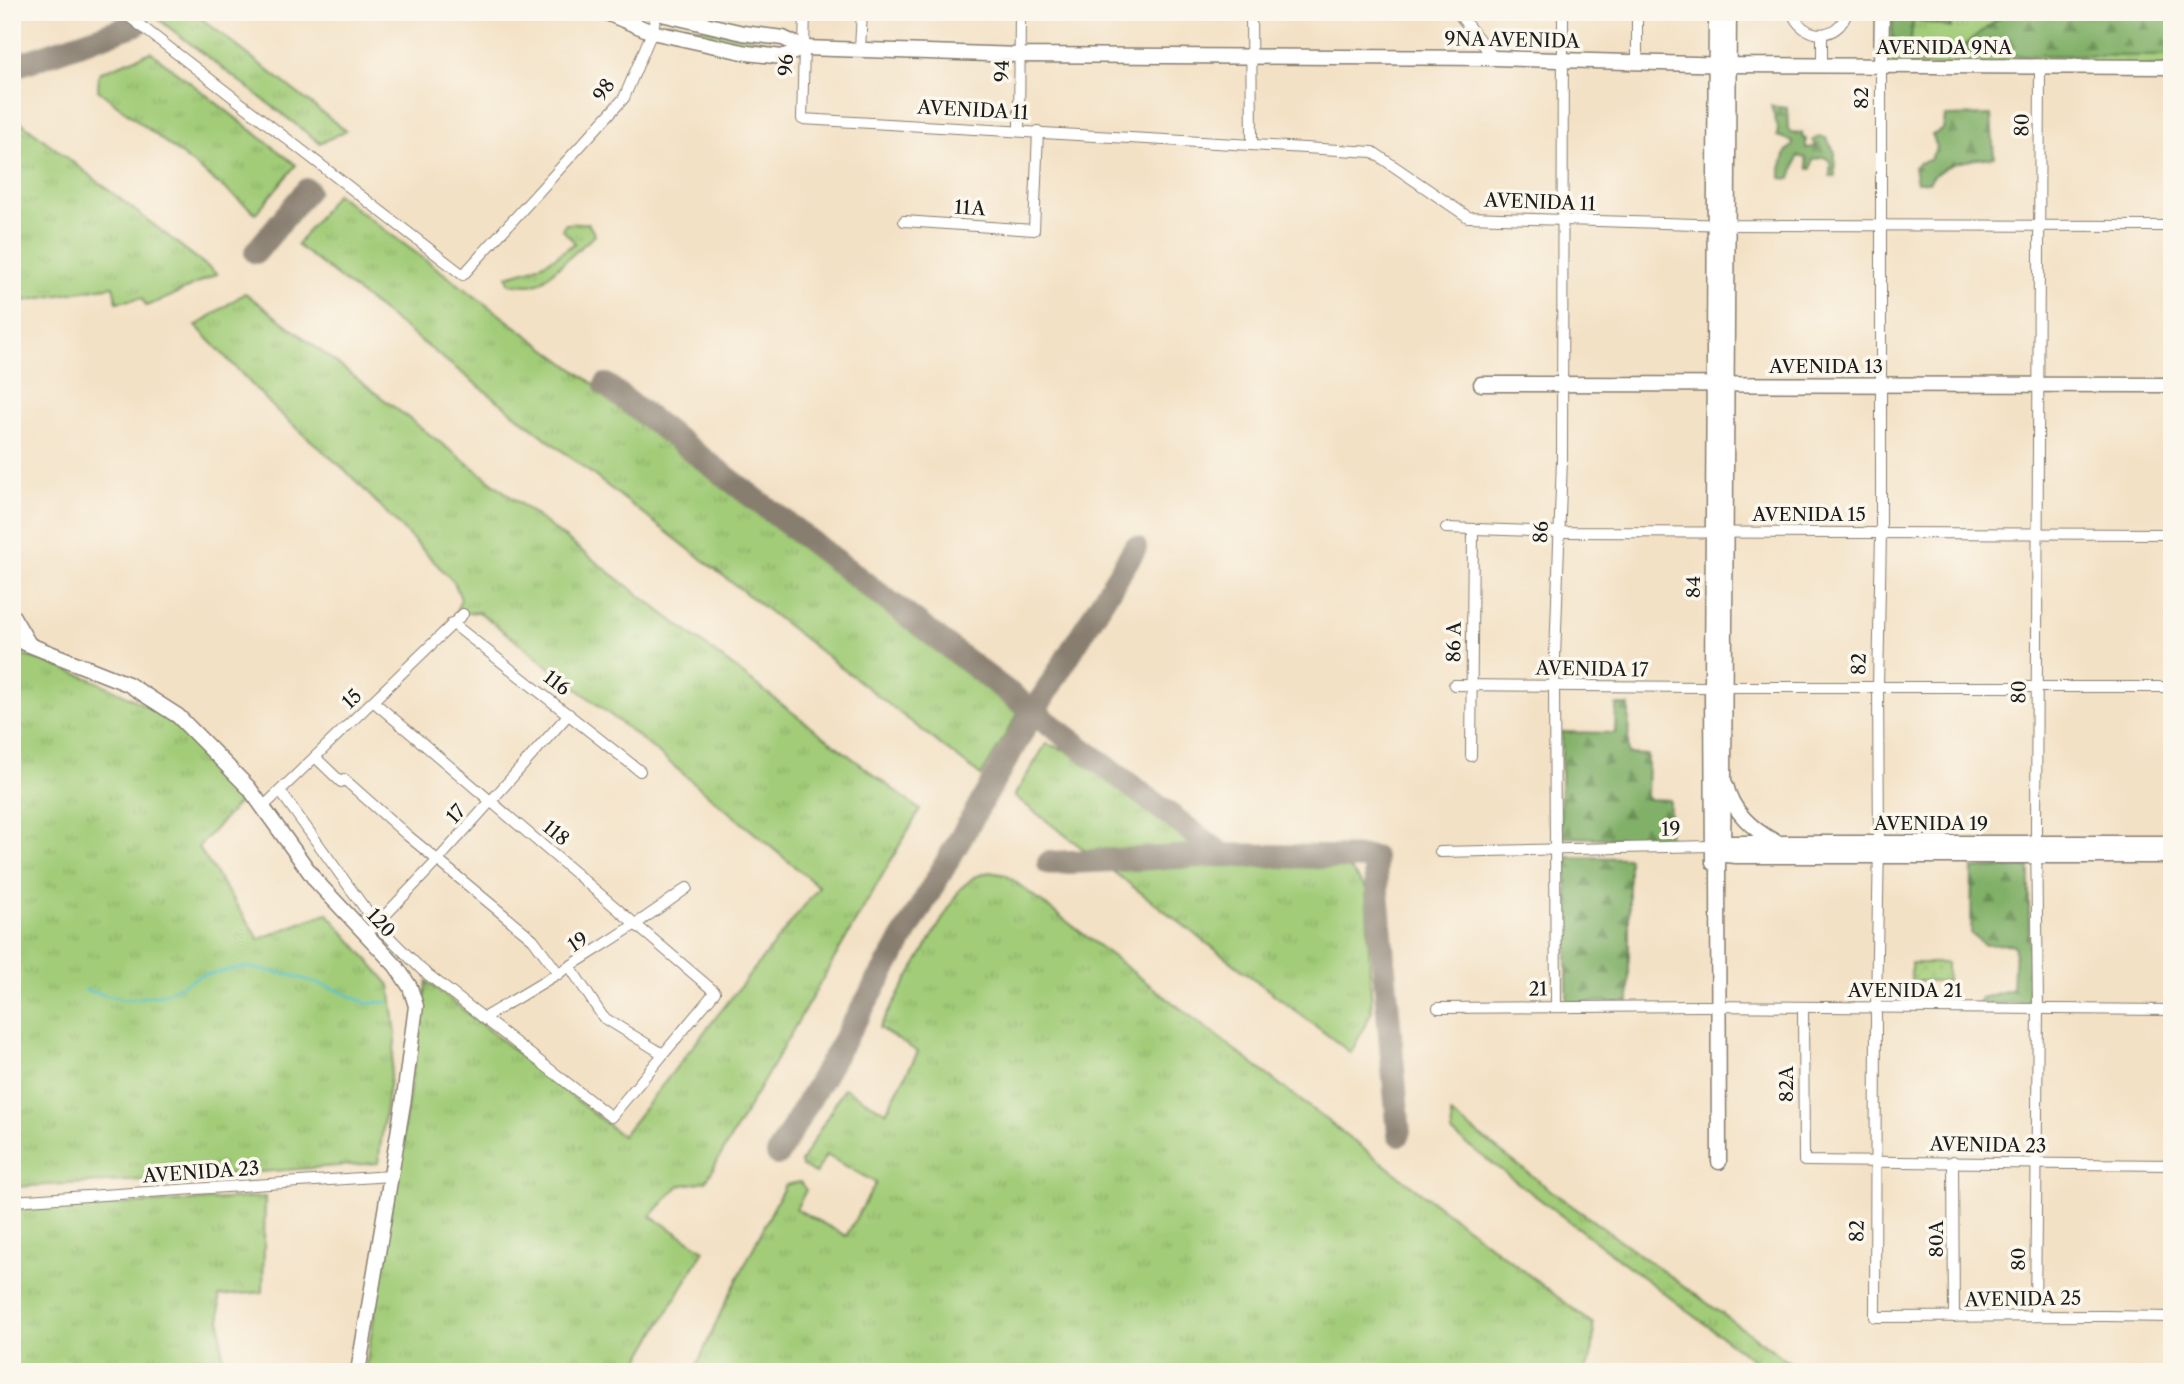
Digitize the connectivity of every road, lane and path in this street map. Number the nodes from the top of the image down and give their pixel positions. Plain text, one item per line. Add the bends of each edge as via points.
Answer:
1 (123, 12) edge
2 (604, 12) edge
3 (805, 12) edge
4 (862, 12) edge
5 (1020, 12) edge
6 (1251, 12) edge
7 (1457, 12) edge
8 (1563, 12) edge
9 (1637, 12) edge
10 (1716, 12) edge
11 (1729, 12) edge
12 (1792, 12) edge
13 (1847, 12) edge
14 (1882, 12) edge
15 (656, 13) edge
16 (652, 32) junction
17 (1822, 34) junction
18 (804, 48) junction
19 (860, 49) junction
20 (1020, 55) junction
21 (1251, 56) junction
22 (1494, 58) junction
23 (1563, 60) junction
24 (1637, 62) junction
25 (1722, 65) junction
26 (1822, 65) junction
27 (1881, 66) junction
28 (2040, 67) junction
29 (2172, 67) edge
30 (802, 119) joint
31 (1019, 130) junction
32 (1038, 131) junction
33 (1252, 145) junction
34 (904, 221) dead end
35 (1562, 221) junction
36 (1721, 225) junction
37 (1881, 225) junction
38 (2039, 226) junction
39 (2172, 226) edge
40 (1481, 384) dead end
41 (1562, 385) junction
42 (1721, 385) junction
43 (1880, 385) junction
44 (2172, 385) edge
45 (2039, 386) junction
46 (1446, 528) dead end
47 (1473, 530) junction
48 (1719, 531) junction
49 (1559, 532) junction
50 (1881, 533) junction
51 (2037, 533) junction
52 (2172, 534) edge
53 (463, 614) dead end
54 (12, 615) edge
55 (452, 623) junction
56 (12, 638) edge
57 (29, 644) junction
58 (1454, 685) dead end
59 (1471, 685) junction
60 (1554, 686) junction
61 (1718, 687) junction
62 (1878, 687) junction
63 (2037, 687) junction
64 (2172, 687) edge
65 (374, 702) junction
66 (569, 714) junction
67 (1471, 756) dead end
68 (316, 757) junction
69 (640, 771) dead end
70 (1724, 777) junction
71 (280, 791) junction
72 (491, 800) junction
73 (263, 807) junction
74 (1778, 843) junction
75 (2172, 843) edge
76 (1718, 847) junction
77 (1554, 848) junction
78 (1879, 849) junction
79 (2036, 850) junction
80 (1440, 852) dead end
81 (2172, 856) edge
82 (437, 861) junction
83 (687, 888) dead end
84 (376, 924) junction
85 (637, 924) junction
86 (366, 935) junction
87 (570, 967) junction
88 (559, 974) junction
89 (1556, 1006) junction
90 (1638, 1006) joint
91 (1715, 1006) junction
92 (2038, 1007) junction
93 (1438, 1008) dead end
94 (1803, 1008) junction
95 (1876, 1008) junction
96 (2172, 1010) edge
97 (483, 1018) junction
98 (663, 1054) junction
99 (1877, 1160) junction
100 (1804, 1161) joint
101 (1953, 1161) junction
102 (1716, 1162) dead end
103 (2036, 1163) junction
104 (2172, 1165) edge
105 (391, 1176) junction
106 (12, 1201) edge
107 (2035, 1316) junction
108 (1875, 1317) joint
109 (1954, 1317) junction
110 (2172, 1317) edge
111 (358, 1372) edge

1 - 16 street, 98 via 463,275 624,98
2 - 16 main road
3 - 18 street, 96
4 - 19 street
5 - 20 street, 94
6 - 21 street
7 - 22 street
8 - 23 street, 86
9 - 24 street
10 - 25 main road, 84
11 - 25 main road, 84
12 - 17 street via 1804,29
13 - 17 street via 1839,26
14 - 27 main road, 82
15 - 16 street, 98
15 - 18 main road via 783,38
16 - 18 main road via 782,57
17 - 26 street
18 - 19 main road, 9NA AVENIDA
18 - 30 street, 96
19 - 20 main road, 9NA AVENIDA
20 - 21 main road, 9NA AVENIDA
20 - 31 street, 94
21 - 22 main road, 9NA AVENIDA
21 - 33 street
22 - 23 main road, 9NA AVENIDA
23 - 24 main road, 9NA AVENIDA
23 - 35 street, 86
24 - 25 main road, 9NA AVENIDA
25 - 26 main road, AVENIDA 9NA
25 - 36 main road, 84
26 - 27 main road, AVENIDA 9NA
27 - 28 main road, AVENIDA 9NA
27 - 37 street, 82
28 - 29 main road, AVENIDA 9NA
28 - 38 street, 80
30 - 31 street, AVENIDA 11
31 - 32 street, AVENIDA 11
32 - 33 street, AVENIDA 11
32 - 34 street, 11A via 1034,230
33 - 35 street, AVENIDA 11 via 1373,152 1468,217
35 - 36 street, AVENIDA 11
35 - 41 street, 86
36 - 37 street, AVENIDA 11
36 - 42 main road, 84
37 - 38 street, AVENIDA 11
37 - 43 street, 82
38 - 39 street, AVENIDA 11
38 - 45 street, 80
40 - 41 main road, AVENIDA 13
41 - 42 main road, AVENIDA 13
41 - 49 street, 86
42 - 43 main road, AVENIDA 13
42 - 48 main road, 84
43 - 45 main road, AVENIDA 13
43 - 50 street, 82
44 - 45 main road, AVENIDA 13
45 - 51 street, 80
46 - 47 street, AVENIDA 15
47 - 49 street, AVENIDA 15
47 - 59 street, 86 A
48 - 49 street, AVENIDA 15
48 - 50 street, AVENIDA 15
48 - 61 main road, 84
49 - 60 street, 86
50 - 51 street, AVENIDA 15
50 - 62 street, 82
51 - 52 street, AVENIDA 15
51 - 63 street, 80
53 - 55 street, 15
54 - 57 main road
55 - 65 street, 15
55 - 66 street, 116
56 - 57 main road, 120
57 - 73 main road, 120 via 128,684 178,716
58 - 59 street
59 - 60 street, AVENIDA 17
59 - 67 street, 86 A
60 - 61 street, AVENIDA 17
60 - 77 street, 86
61 - 62 street, AVENIDA 17
61 - 70 main road, 84
61 - 76 main road, 84
62 - 63 street, AVENIDA 17
62 - 78 street, 82
63 - 64 street, AVENIDA 17
63 - 79 street, 80
65 - 68 street, 15
65 - 72 street, 118
66 - 69 street, 116
66 - 72 street, 17
68 - 71 street, 15
68 - 82 street
70 - 74 main road via 1744,818
70 - 76 main road, 84
71 - 73 street, 15
71 - 84 street, 120
72 - 82 street, 17
72 - 85 street, 118
73 - 86 main road, 120 via 316,881
74 - 76 main road, AVENIDA 19
74 - 78 main road, AVENIDA 19
75 - 79 main road, AVENIDA 19
76 - 77 street, 19
76 - 78 main road, AVENIDA 19 via 1736,856
76 - 91 main road, 84
77 - 80 street
77 - 89 street, 86
78 - 79 main road, AVENIDA 19
78 - 95 street, 82
79 - 81 main road, AVENIDA 19
79 - 92 street, 80
82 - 84 street, 17
82 - 88 street via 533,939
83 - 85 street, 19
84 - 86 street, 17
84 - 97 street, 120 via 422,970
85 - 87 street, 19
85 - 98 street, 118 via 715,992
86 - 105 main road, 120 via 396,966 410,986 416,1006
87 - 88 street, 19
87 - 98 street via 603,1017
88 - 97 street, 19
89 - 90 street, 21
89 - 93 street, 21
90 - 91 street, AVENIDA 21
91 - 94 street, AVENIDA 21
91 - 102 main road, 84
92 - 95 street, AVENIDA 21
92 - 96 street, AVENIDA 21
92 - 103 street, 80
94 - 95 street, AVENIDA 21
94 - 100 street, 82A
95 - 99 street, 82
97 - 98 street, 120 via 611,1117
99 - 100 street, AVENIDA 23
99 - 101 street, AVENIDA 23
99 - 108 street, 82
101 - 103 street, AVENIDA 23
101 - 109 street, 80A
103 - 104 street, AVENIDA 23
103 - 107 street, 80
105 - 106 street, AVENIDA 23
105 - 111 main road, 120
107 - 109 street, AVENIDA 25
107 - 110 street, AVENIDA 25
108 - 109 street, AVENIDA 25

